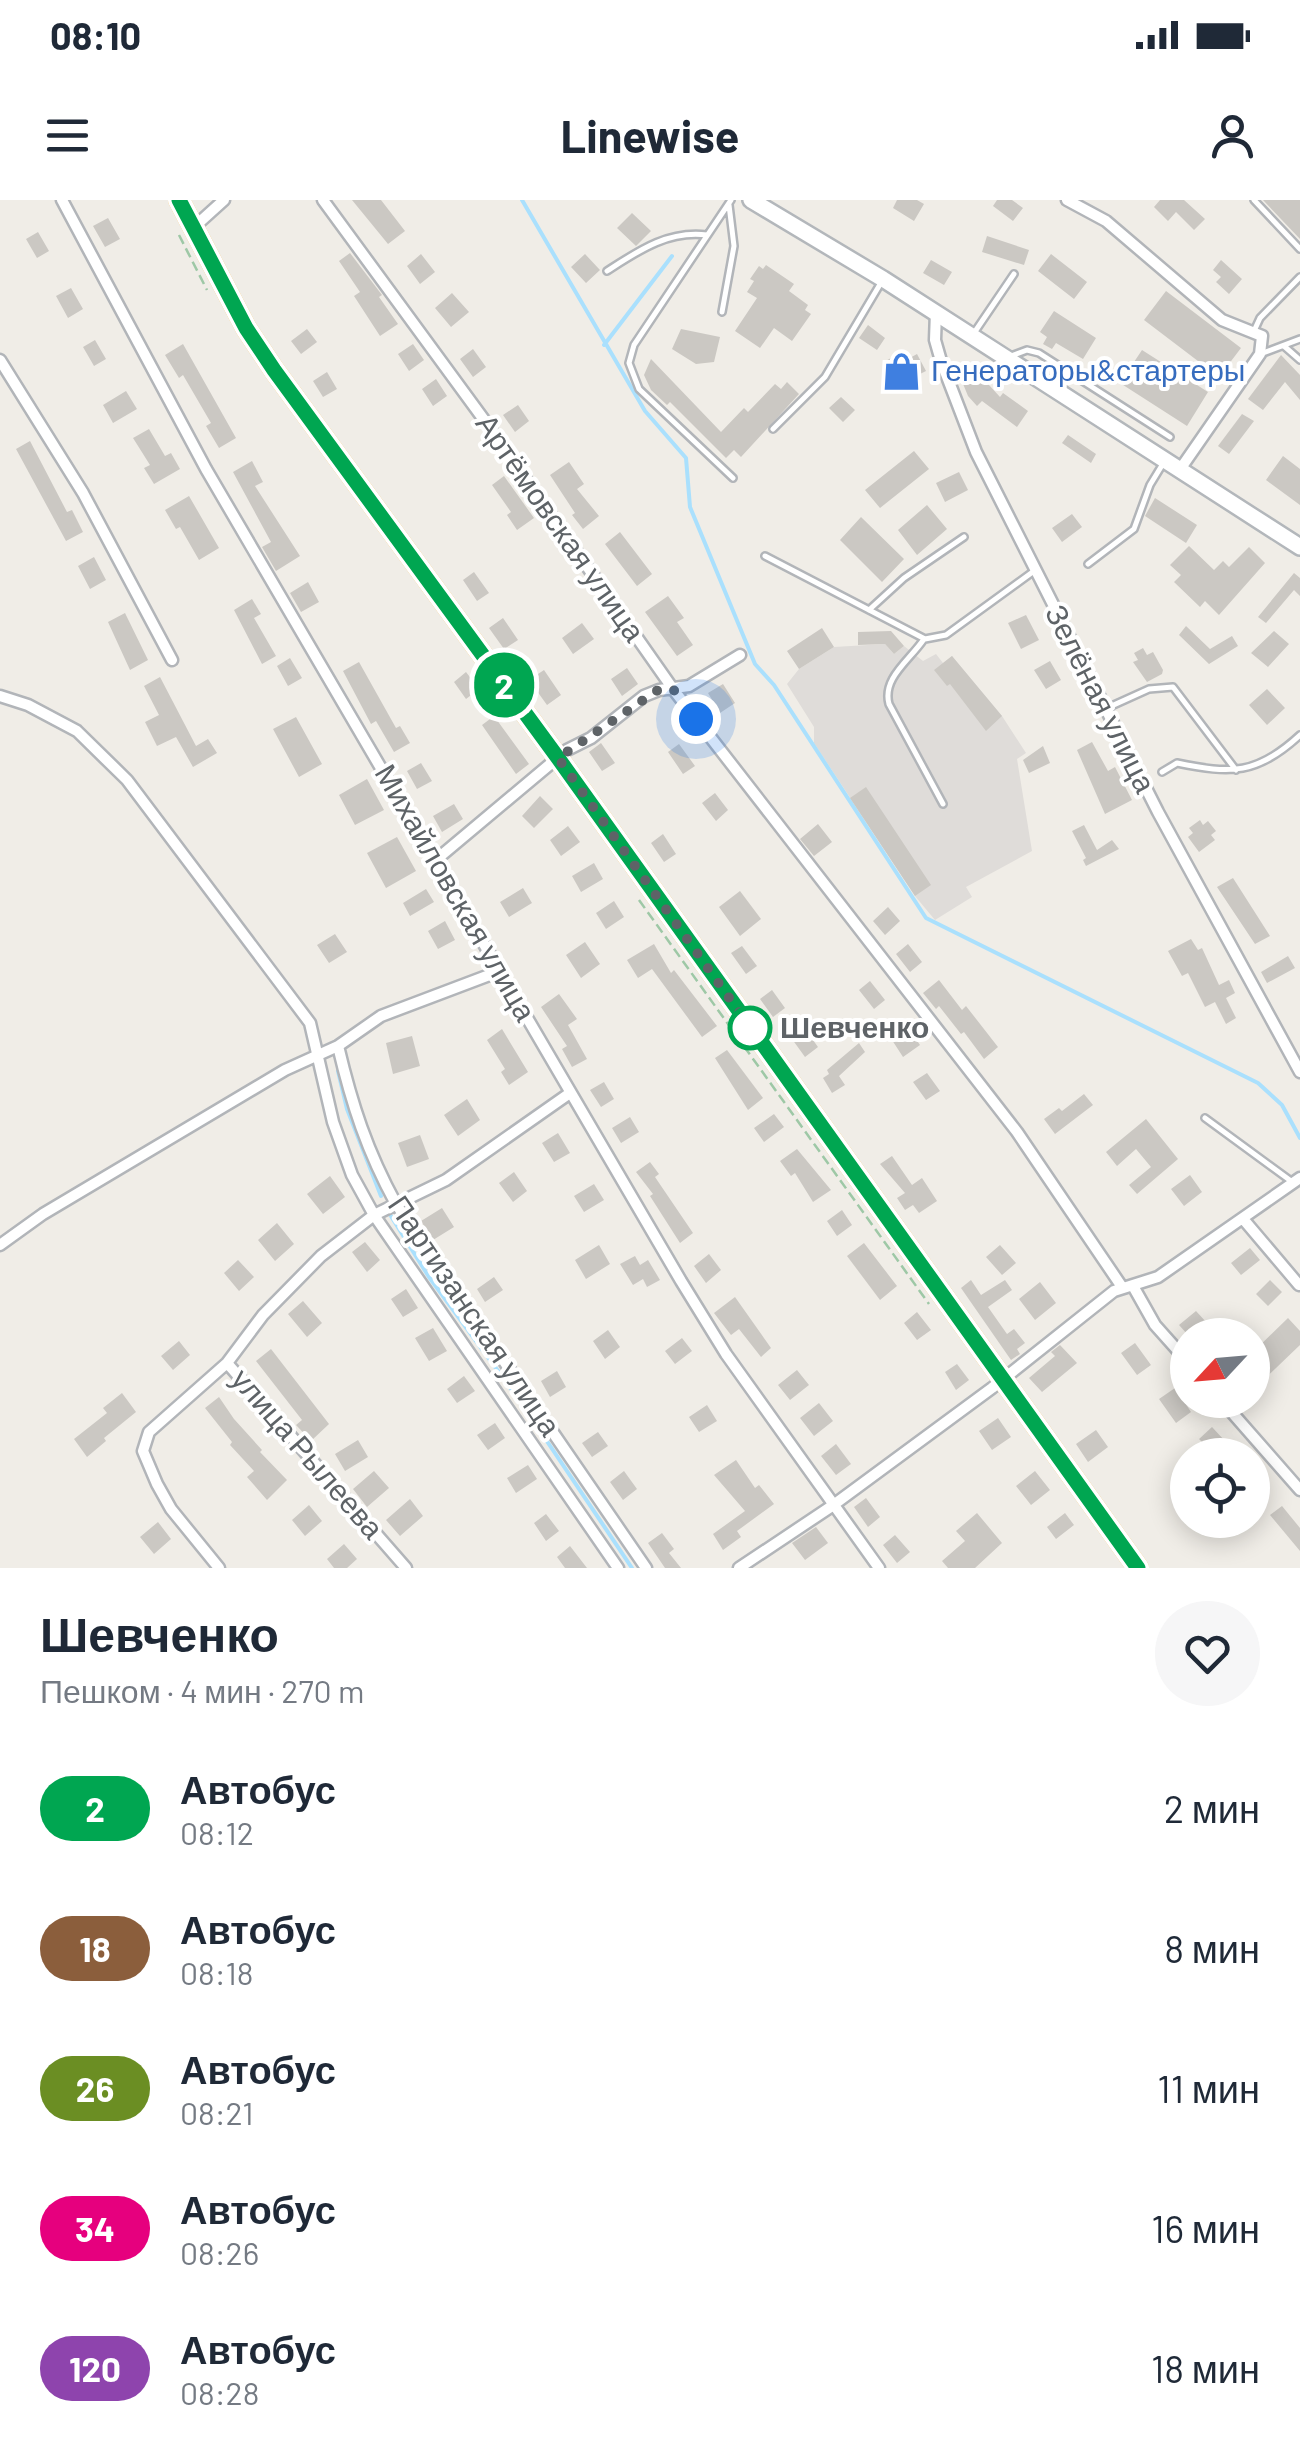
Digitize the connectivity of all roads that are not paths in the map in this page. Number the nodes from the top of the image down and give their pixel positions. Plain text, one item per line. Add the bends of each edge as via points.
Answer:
1 (62, 200) edge
2 (179, 200) edge
3 (224, 200) edge
4 (322, 200) edge
5 (751, 200) edge
6 (1067, 200) edge
7 (1254, 200) edge
8 (730, 201) edge
9 (193, 229) junction
10 (707, 236) junction
11 (1300, 249) edge
12 (607, 272) dead end
13 (1014, 274) dead end
14 (1300, 277) edge
15 (883, 278) junction
16 (722, 312) dead end
17 (936, 312) junction
18 (1254, 331) junction
19 (972, 336) junction
20 (1300, 339) edge
21 (1284, 346) junction
22 (1260, 354) junction
23 (1009, 358) junction
24 (0, 360) edge
25 (1300, 360) edge
26 (774, 429) dead end
27 (1170, 437) dead end
28 (1166, 459) junction
29 (1180, 468) junction
30 (733, 478) dead end
31 (964, 537) dead end
32 (1300, 547) edge
33 (766, 556) dead end
34 (1088, 564) dead end
35 (1034, 572) junction
36 (870, 610) junction
37 (925, 639) junction
38 (740, 656) dead end
39 (172, 660) dead end
40 (673, 689) junction
41 (0, 696) edge
42 (1107, 708) junction
43 (1300, 736) edge
44 (558, 758) junction
45 (1236, 770) junction
46 (1162, 772) dead end
47 (942, 804) dead end
48 (437, 859) junction
49 (500, 972) junction
50 (338, 1046) junction
51 (316, 1056) junction
52 (1300, 1072) edge
53 (570, 1093) junction
54 (1205, 1118) dead end
55 (1296, 1180) edge
56 (396, 1204) junction
57 (374, 1216) junction
58 (1244, 1220) junction
59 (0, 1245) edge
60 (1299, 1284) edge
61 (1127, 1287) junction
62 (1170, 1342) edge
63 (227, 1363) junction
64 (1002, 1380) junction
65 (1237, 1418) edge
66 (1300, 1490) edge
67 (832, 1506) junction
68 (219, 1568) edge
69 (406, 1568) edge
70 (618, 1568) edge
71 (646, 1568) edge
72 (739, 1568) edge
73 (879, 1568) edge
74 (1138, 1568) edge

1 - 48 street, Михайловская улица via 206,469
2 - 9 main road
3 - 9 street
4 - 40 street, Артёмовская улица
5 - 15 main road
6 - 18 street via 1106,221 1222,320
7 - 11 lane
8 - 10 lane
8 - 16 lane via 734,246
9 - 44 main road via 274,370
10 - 12 lane via 666,238
10 - 30 lane via 634,345 630,363 639,389
13 - 19 lane
14 - 18 lane
15 - 17 main road
15 - 26 lane via 825,377
17 - 19 main road
17 - 35 street, Зелёная улица via 950,392
18 - 22 street via 1262,336
19 - 23 main road
20 - 21 lane
21 - 22 lane
21 - 25 lane
22 - 29 street
23 - 27 lane via 1039,353
23 - 28 main road
24 - 39 street via 83,493
28 - 29 main road
28 - 34 lane via 1134,529
29 - 32 main road
31 - 36 lane
33 - 36 lane
35 - 37 lane via 946,635
35 - 42 street, Зелёная улица
36 - 37 lane
37 - 47 lane via 886,692
38 - 40 street
40 - 44 street via 644,696
40 - 61 street, Артёмовская улица via 1017,1132
41 - 51 street, Партизанская улица via 78,731 126,780 310,1023
42 - 45 lane via 1149,689 1174,687
42 - 52 street, Зелёная улица
43 - 45 lane
44 - 48 street
44 - 64 main road
45 - 46 lane via 1177,764
48 - 49 street, Михайловская улица
49 - 50 street via 382,1016
49 - 53 street, Михайловская улица
50 - 51 street
50 - 56 street, Партизанская улица via 356,1118
51 - 57 street, Партизанская улица via 332,1122
51 - 59 street
53 - 56 street, улица Рылеева via 446,1180
53 - 67 street, Михайловская улица via 726,1354
54 - 55 lane
55 - 58 street
56 - 57 street, улица Рылеева
56 - 71 street, Партизанская улица
57 - 63 street, улица Рылеева via 309,1268
57 - 70 street, Партизанская улица
58 - 60 street
58 - 61 street via 1158,1277
61 - 62 street, Артёмовская улица
61 - 64 street
63 - 68 street via 148,1432 144,1451 171,1509
63 - 69 street, улица Рылеева
64 - 67 street
64 - 74 main road
65 - 66 street
67 - 72 street
67 - 73 street, Михайловская улица

